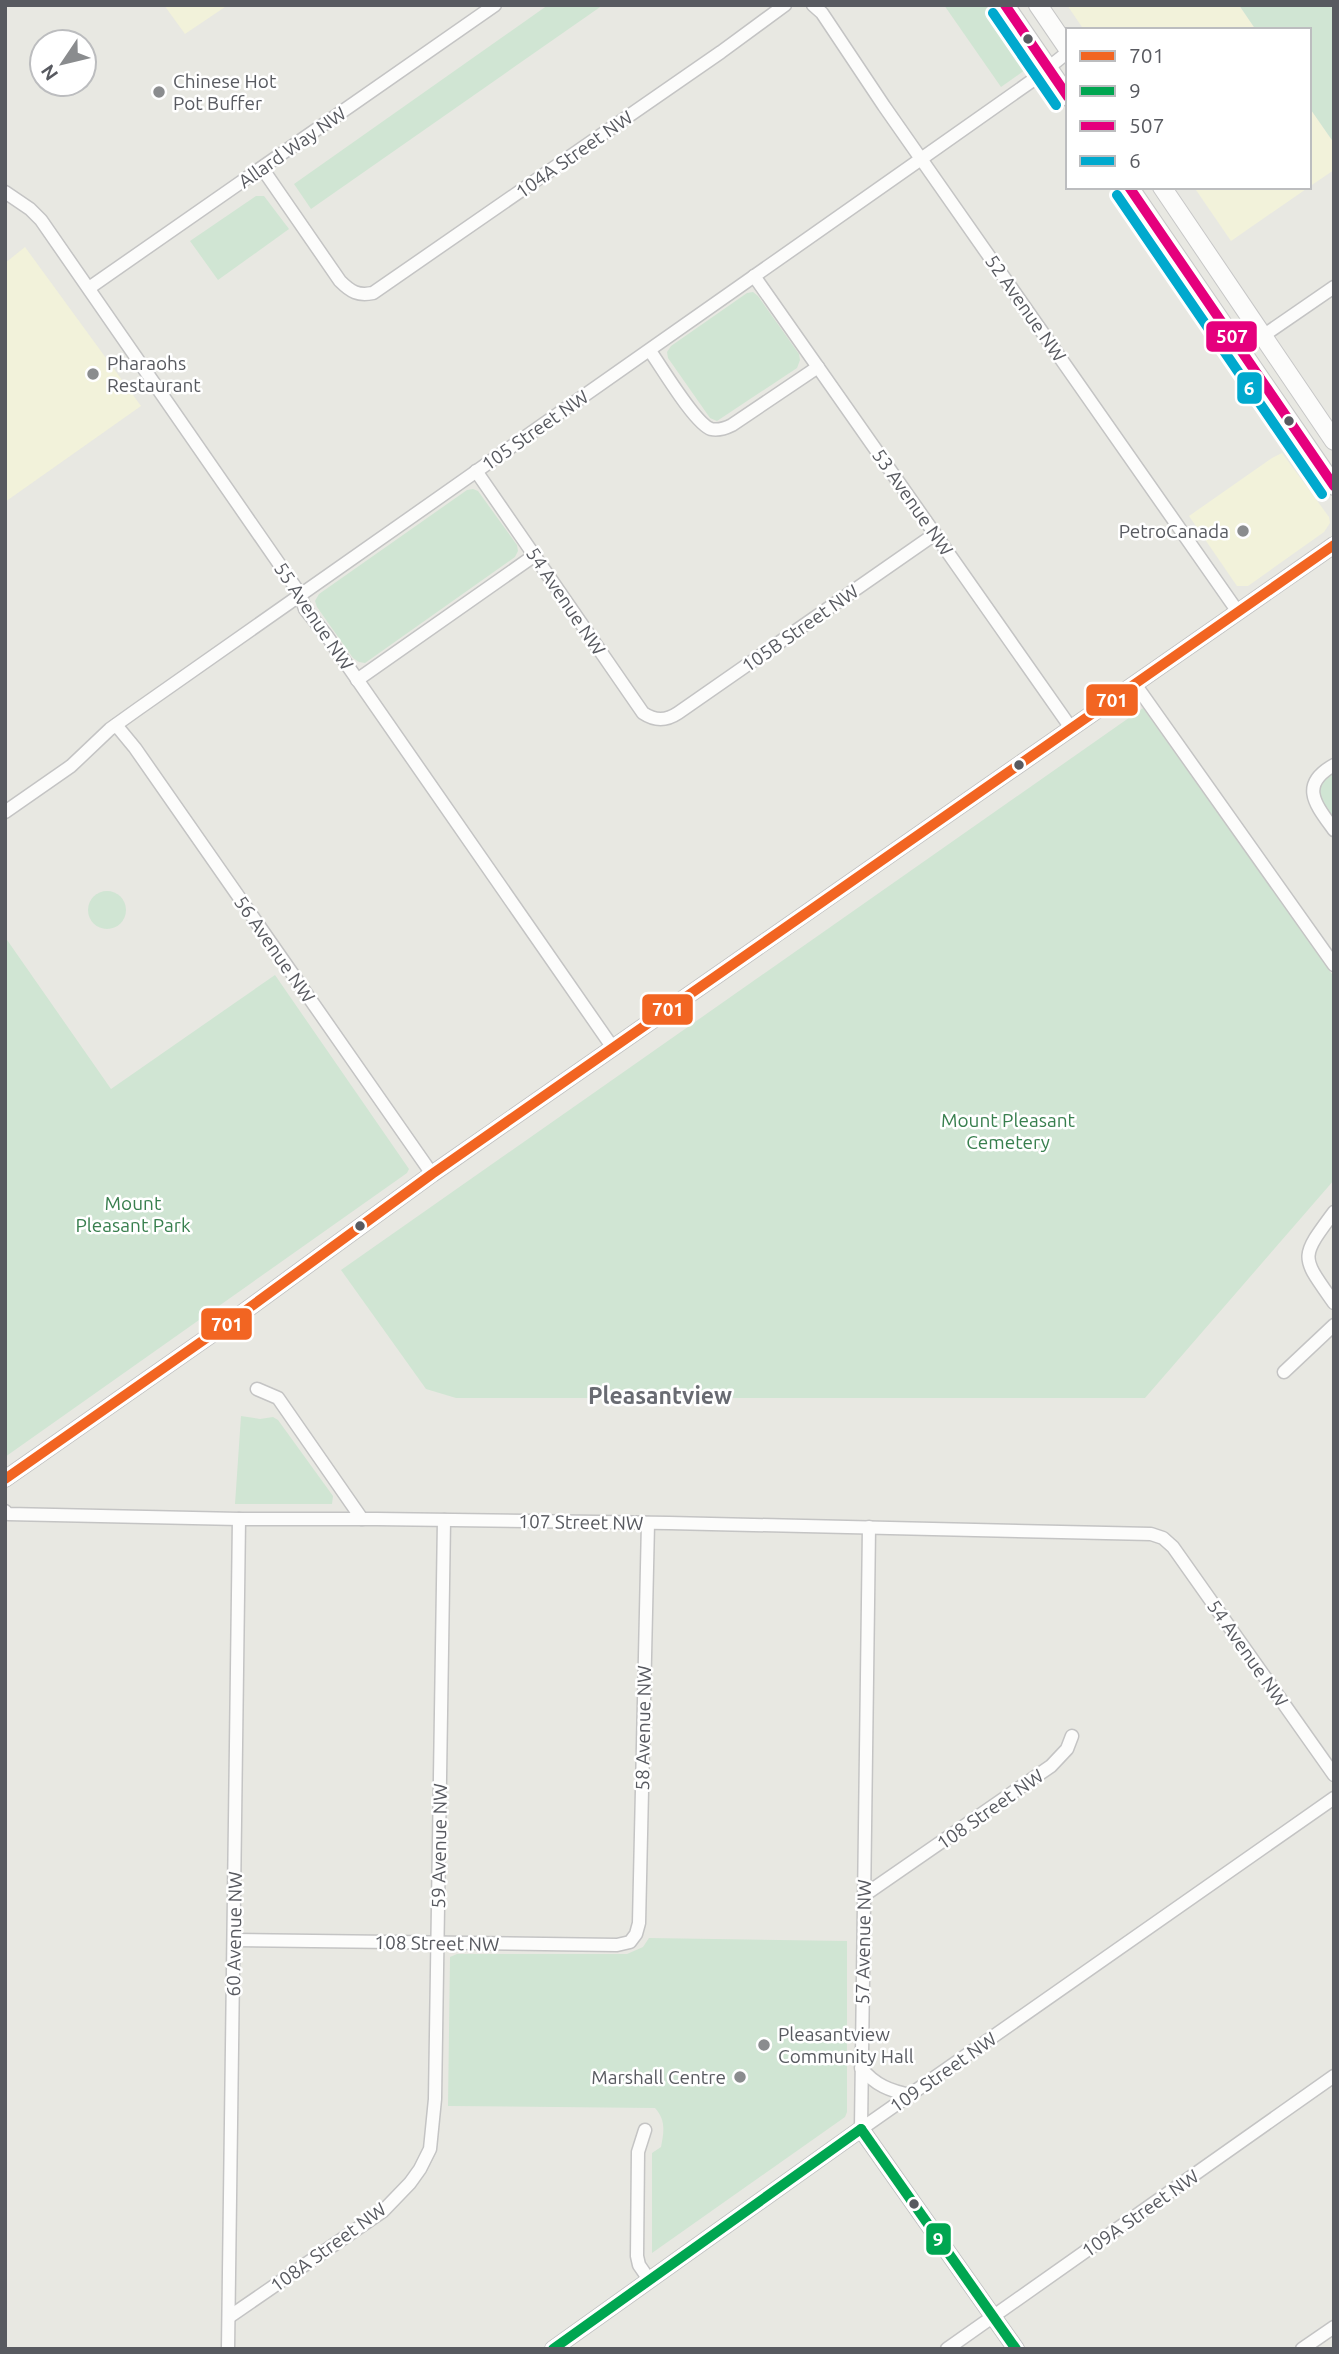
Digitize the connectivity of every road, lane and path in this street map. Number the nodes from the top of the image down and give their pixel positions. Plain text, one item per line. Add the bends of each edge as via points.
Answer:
1 (495, 5) edge
2 (785, 5) edge
3 (813, 5) edge
4 (1005, 5) edge
5 (1038, 5) edge
6 (1066, 47) edge
7 (1066, 52) edge
8 (1047, 67) junction
9 (1066, 94) edge
10 (921, 159) junction
11 (262, 168) junction
12 (1130, 189) edge
13 (1163, 189) edge
14 (5, 192) edge
15 (754, 275) junction
16 (1334, 287) edge
17 (89, 288) junction
18 (1262, 337) junction
19 (650, 351) junction
20 (1241, 351) junction
21 (817, 367) junction
22 (1334, 441) edge
23 (476, 471) junction
24 (1334, 486) edge
25 (935, 534) junction
26 (1334, 545) edge
27 (535, 555) junction
28 (300, 594) junction
29 (1238, 612) junction
30 (357, 680) junction
31 (1135, 684) junction
32 (663, 720) joint
33 (116, 725) junction
34 (1071, 728) junction
35 (1334, 765) edge
36 (5, 812) edge
37 (1334, 830) edge
38 (1334, 965) edge
39 (613, 1048) junction
40 (432, 1174) junction
41 (1334, 1212) edge
42 (1334, 1303) edge
43 (1334, 1325) edge
44 (1284, 1372) dead end
45 (257, 1389) dead end
46 (5, 1479) edge
47 (5, 1511) edge
48 (239, 1519) junction
49 (362, 1519) junction
50 (444, 1520) junction
51 (648, 1523) junction
52 (869, 1527) junction
53 (1158, 1536) joint
54 (1072, 1736) dead end
55 (1334, 1775) edge
56 (1334, 1798) edge
57 (863, 1896) junction
58 (636, 1934) joint
59 (234, 1940) junction
60 (437, 1943) junction
61 (861, 2068) junction
62 (1334, 2076) edge
63 (911, 2095) junction
64 (861, 2129) junction
65 (645, 2130) dead end
66 (420, 2169) joint
67 (650, 2281) junction
68 (993, 2316) junction
69 (229, 2317) junction
70 (1334, 2327) edge
71 (228, 2349) edge
72 (553, 2349) edge
73 (947, 2349) edge
74 (1016, 2349) edge
75 (1302, 2349) edge

1 - 11 street, Allard Way NW
2 - 11 street, 104A Street NW via 373,293 352,292 341,281
3 - 10 street, 52 Avenue NW
4 - 8 main road
5 - 6 main road
7 - 8 street, 105 Street NW
8 - 9 main road
8 - 10 street, 105 Street NW
10 - 15 street, 105 Street NW
10 - 29 street, 52 Avenue NW
11 - 17 street, Allard Way NW
12 - 20 main road
13 - 18 main road
14 - 17 street, 55 Avenue NW via 36,214
15 - 19 street, 105 Street NW
15 - 21 street, 53 Avenue NW
16 - 18 street
17 - 28 street, 55 Avenue NW
18 - 20 street
18 - 22 main road
19 - 21 street via 697,418 718,430 733,425
19 - 23 street, 105 Street NW
20 - 24 main road
21 - 25 street, 53 Avenue NW
23 - 27 street, 54 Avenue NW
23 - 28 street, 105 Street NW
25 - 32 street, 105B Street NW
25 - 34 street, 53 Avenue NW
26 - 29 street
27 - 30 street
27 - 32 street, 54 Avenue NW via 643,713
28 - 30 street, 55 Avenue NW via 305,609
28 - 33 street, 105 Street NW
29 - 31 street
30 - 39 street, 55 Avenue NW
31 - 34 street
31 - 38 street
33 - 36 street, 105 Street NW via 71,766
33 - 40 street, 56 Avenue NW
34 - 39 street
35 - 37 street via 1318,776 1312,793
39 - 40 street
40 - 46 street
41 - 42 street via 1312,1243 1307,1259
43 - 44 street
45 - 49 street via 278,1398
47 - 48 street, 107 Street NW
48 - 49 street, 107 Street NW
48 - 59 street, 60 Avenue NW
49 - 50 street, 107 Street NW
50 - 51 street, 107 Street NW
50 - 60 street, 59 Avenue NW
51 - 52 street, 107 Street NW
51 - 58 street, 58 Avenue NW
52 - 53 street, 107 Street NW
52 - 57 street, 57 Avenue NW
53 - 55 street, 54 Avenue NW via 1173,1547
54 - 57 street, 108 Street NW via 1051,1766
56 - 63 street, 109 Street NW
57 - 61 street, 57 Avenue NW
58 - 60 street, 108 Street NW via 631,1942 617,1945
59 - 60 street, 108 Street NW
59 - 69 street, 60 Avenue NW
60 - 66 street, 59 Avenue NW via 435,2099 430,2149
61 - 63 street via 882,2087
61 - 64 street, 57 Avenue NW
62 - 68 street, 109A Street NW
63 - 64 street, 109 Street NW
64 - 67 street, 109 Street NW
64 - 68 street
65 - 67 street via 638,2152 637,2256
66 - 69 street, 108A Street NW via 383,2211
67 - 72 street, 109 Street NW
68 - 73 street, 109A Street NW
68 - 74 street
69 - 71 street, 60 Avenue NW
70 - 75 street

